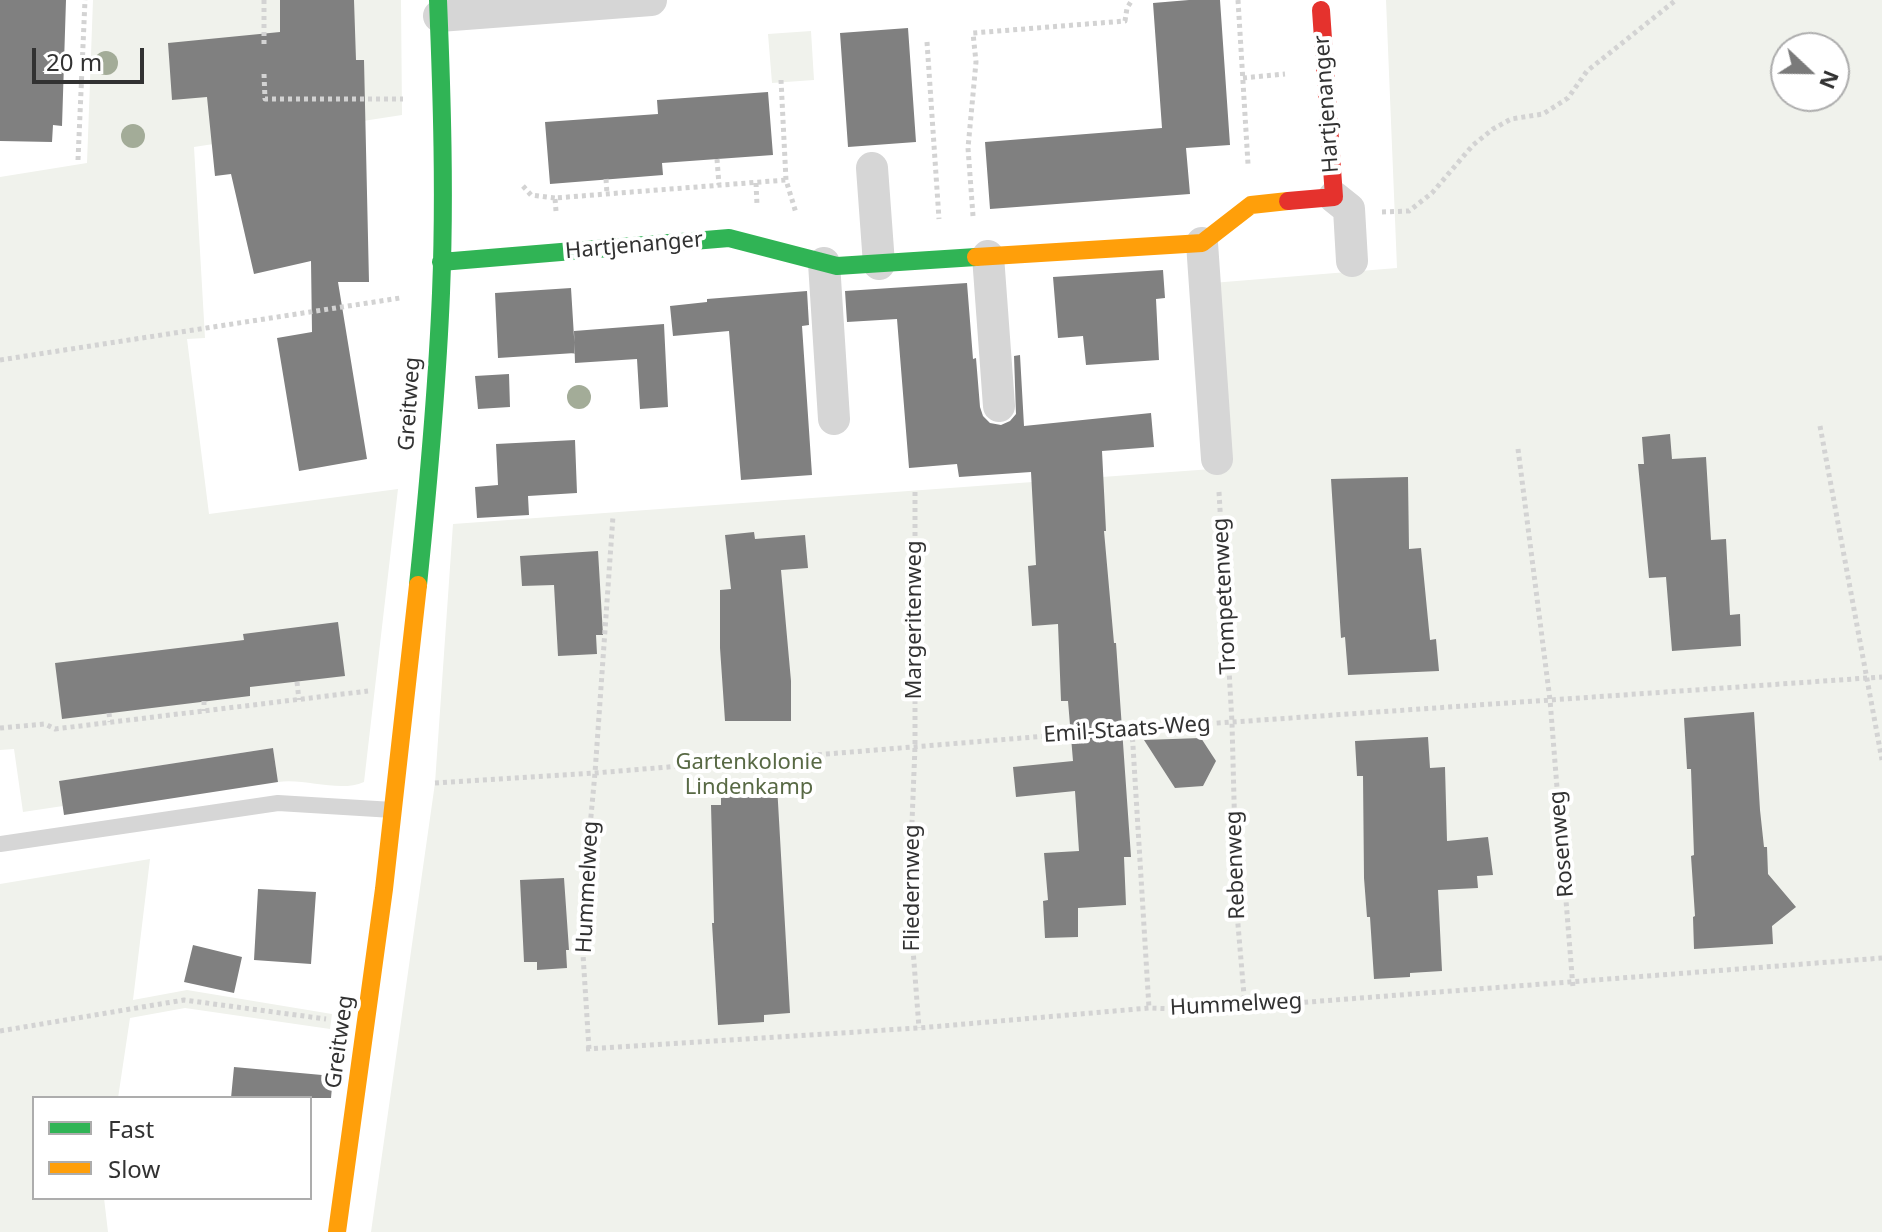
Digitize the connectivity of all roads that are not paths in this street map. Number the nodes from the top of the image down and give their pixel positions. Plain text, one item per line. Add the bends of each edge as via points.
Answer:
1 (651, 0) edge
2 (438, 8) edge
3 (1321, 10) dead end
4 (872, 168) dead end
5 (1342, 203) junction
6 (1202, 243) junction
7 (982, 257) junction
8 (817, 261) junction
9 (1352, 261) dead end
10 (441, 262) junction
11 (879, 264) junction
12 (999, 406) dead end
13 (834, 419) dead end
14 (1218, 472) road end
15 (395, 810) junction
16 (0, 844) edge
17 (337, 1232) edge

1 - 2 street
2 - 10 street, Greitweg
3 - 5 street, Hartjenanger
4 - 11 street
5 - 6 street, Hartjenanger via 1251,205
5 - 9 street, Hartjenanger
6 - 7 street, Hartjenanger
6 - 14 street
7 - 11 street, Hartjenanger
7 - 12 street
8 - 10 street, Hartjenanger via 729,238
8 - 11 street, Hartjenanger via 837,266
8 - 13 street
10 - 15 street, Greitweg via 425,534
15 - 16 lane via 278,803
15 - 17 street, Greitweg

